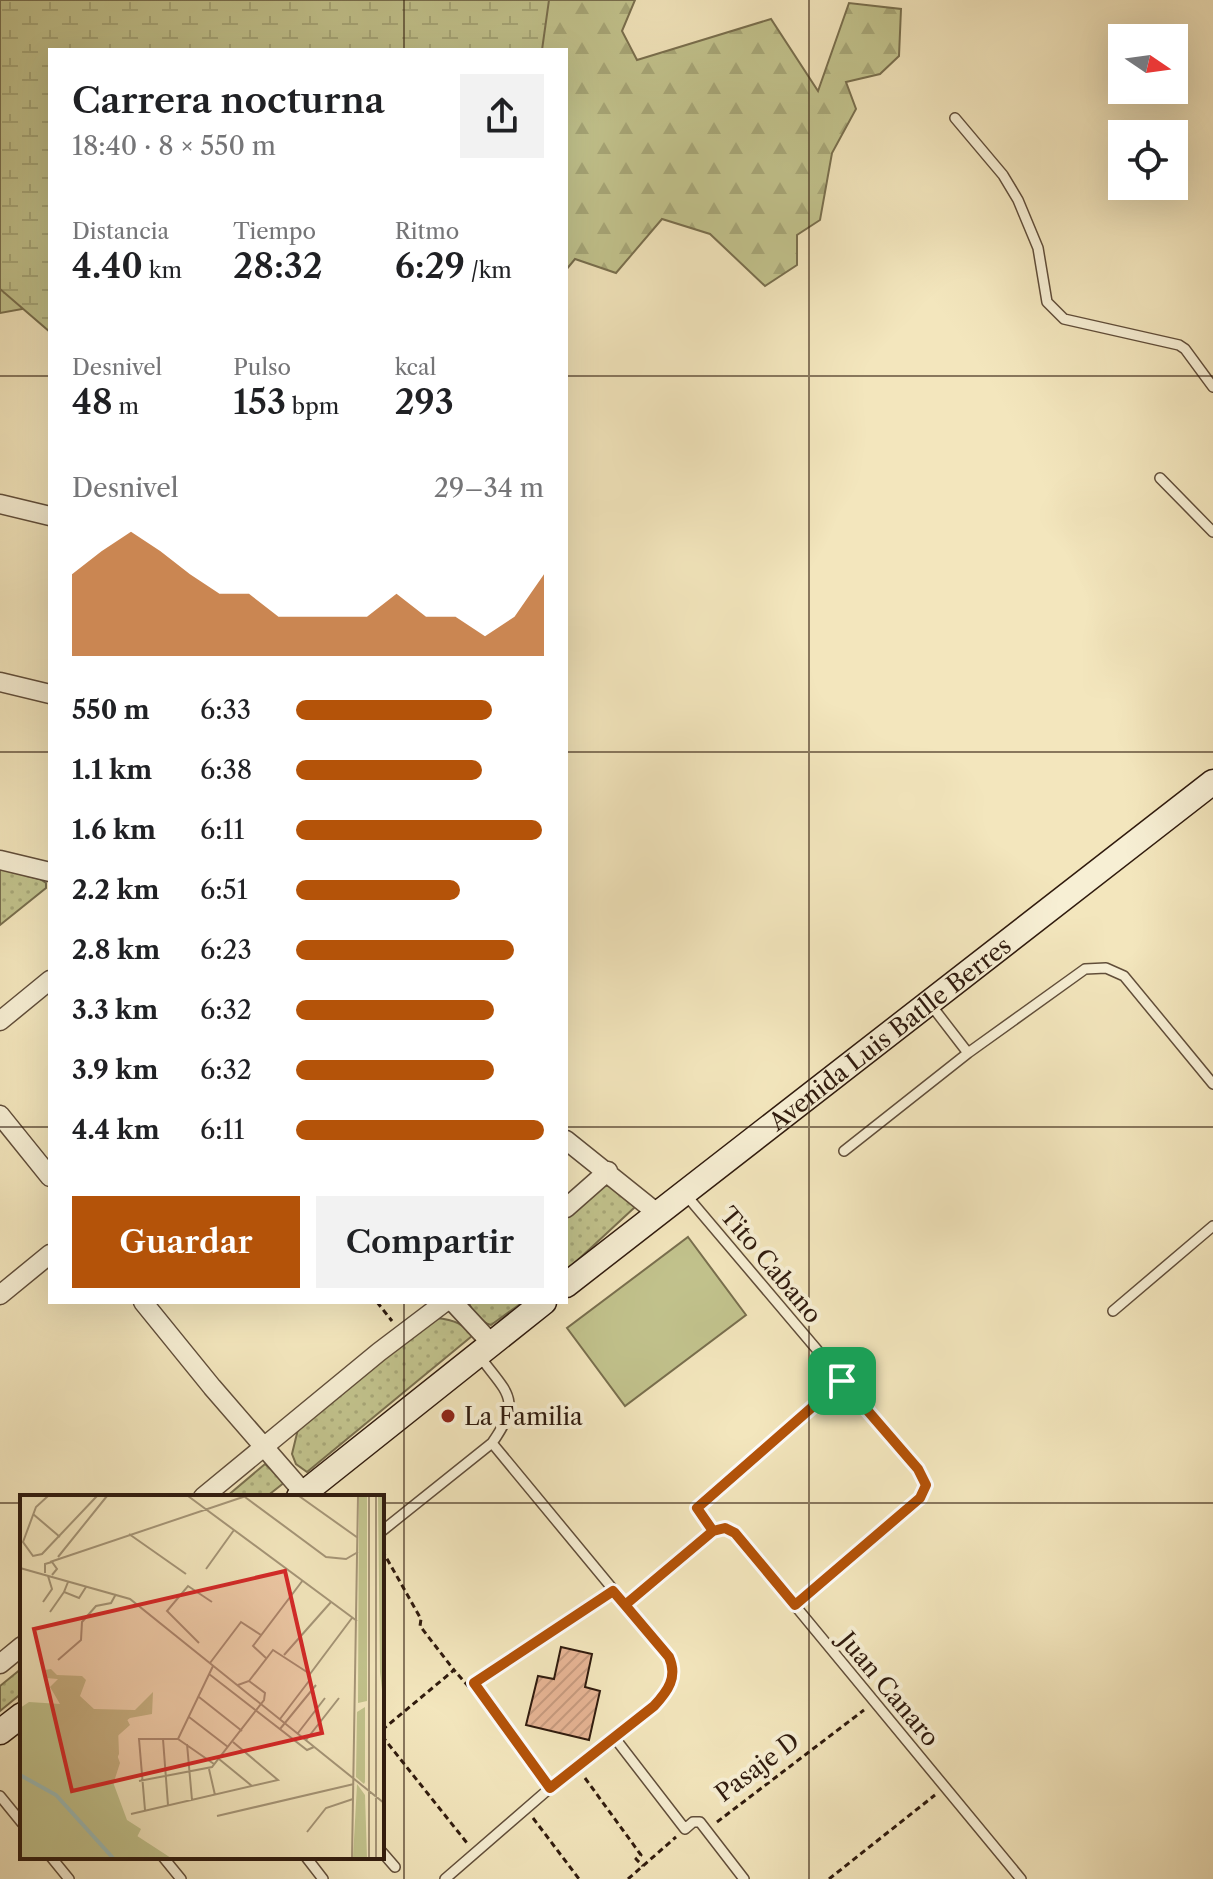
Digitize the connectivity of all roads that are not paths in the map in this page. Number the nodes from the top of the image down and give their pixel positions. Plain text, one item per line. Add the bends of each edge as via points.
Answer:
1 (955, 118) dead end
2 (1213, 387) edge
3 (1160, 478) dead end
4 (0, 504) edge
5 (48, 516) edge
6 (1213, 532) edge
7 (0, 682) edge
8 (48, 694) edge
9 (1213, 782) edge
10 (0, 860) edge
11 (48, 872) edge
12 (48, 982) edge
13 (929, 1002) junction
14 (0, 1021) edge
15 (968, 1053) junction
16 (1213, 1084) edge
17 (0, 1115) edge
18 (568, 1141) edge
19 (844, 1151) dead end
20 (608, 1171) junction
21 (48, 1175) edge
22 (684, 1192) junction
23 (568, 1206) edge
24 (657, 1213) junction
25 (1213, 1226) edge
26 (48, 1256) edge
27 (568, 1283) edge
28 (0, 1295) edge
29 (442, 1304) edge
30 (454, 1304) edge
31 (541, 1304) edge
32 (151, 1305) edge
33 (1113, 1311) dead end
34 (484, 1349) junction
35 (492, 1443) junction
36 (265, 1446) junction
37 (205, 1495) edge
38 (303, 1495) edge
39 (305, 1495) edge
40 (384, 1529) edge
41 (625, 1605) junction
42 (795, 1605) junction
43 (20, 1648) edge
44 (0, 1664) edge
45 (20, 1717) edge
46 (0, 1732) edge
47 (614, 1737) junction
48 (0, 1796) edge
49 (20, 1821) edge
50 (384, 1854) edge
51 (53, 1859) edge
52 (165, 1859) edge
53 (308, 1859) edge
54 (395, 1867) dead end
55 (69, 1879) edge
56 (181, 1879) edge
57 (323, 1879) edge
58 (445, 1879) edge
59 (744, 1879) edge
60 (1021, 1879) edge

1 - 2 lane via 1018,200 1038,248 1047,302 1057,313 1064,319 1179,345
3 - 6 lane
4 - 5 street
7 - 8 street
9 - 13 main road, Avenida Luis Batlle Berres
10 - 11 street
12 - 14 street
13 - 15 lane
13 - 22 main road, Avenida Luis Batlle Berres
15 - 16 lane via 1085,969 1106,968 1124,976
15 - 19 lane
17 - 21 street
18 - 20 street
20 - 23 street
20 - 24 street
22 - 24 main road, Avenida Luis Batlle Berres
22 - 42 lane, Tito Cabano via 918,1469 926,1485 920,1498
24 - 27 main road, Avenida Luis Batlle Berres
25 - 33 lane
26 - 28 street
29 - 36 street
30 - 34 street
31 - 34 main road
32 - 36 street via 212,1387
34 - 35 lane via 510,1406
34 - 39 main road
35 - 40 lane
35 - 41 lane
36 - 37 street
36 - 38 street
41 - 42 lane, Juan Canaro via 713,1531 725,1528 735,1533
41 - 47 lane via 669,1657 672,1680 667,1692
42 - 60 lane, Juan Canaro
43 - 44 street
45 - 46 main road
47 - 58 lane
47 - 59 lane, Pasaje D via 685,1829 700,1822
48 - 49 lane
50 - 54 lane
51 - 55 lane
52 - 56 lane
53 - 57 lane

